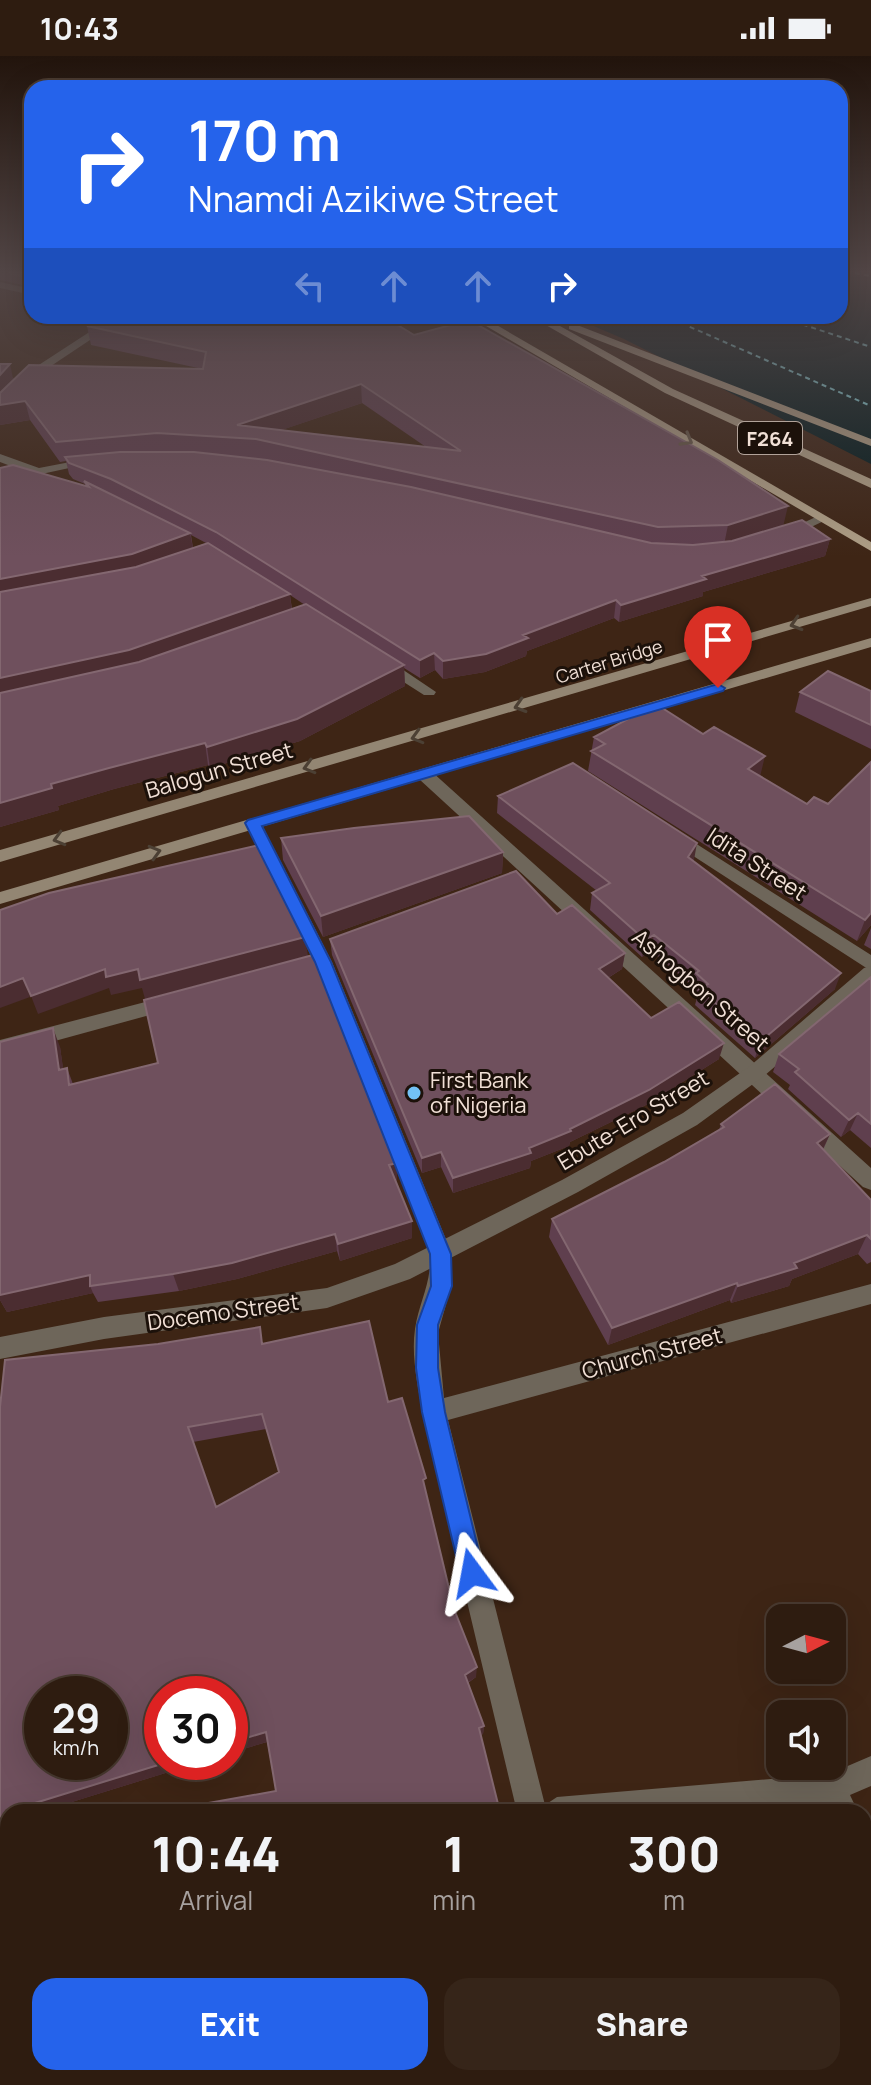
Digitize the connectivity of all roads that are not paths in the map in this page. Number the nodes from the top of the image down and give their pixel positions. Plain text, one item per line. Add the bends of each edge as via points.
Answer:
1 (42, 368) edge
2 (563, 368) edge
3 (628, 368) edge
4 (679, 368) edge
5 (0, 411) edge
6 (871, 443) edge
7 (0, 458) edge
8 (99, 461) edge
9 (35, 471) junction
10 (0, 479) edge
11 (65, 483) edge
12 (871, 484) edge
13 (822, 519) junction
14 (768, 540) edge
15 (871, 547) edge
16 (871, 602) edge
17 (871, 642) edge
18 (362, 650) edge
19 (429, 692) dead end
20 (450, 727) joint
21 (425, 775) junction
22 (253, 823) junction
23 (658, 826) edge
24 (0, 856) edge
25 (0, 898) edge
26 (871, 964) edge
27 (871, 973) edge
28 (185, 999) edge
29 (0, 1048) edge
30 (757, 1071) junction
31 (871, 1181) edge
32 (441, 1254) junction
33 (871, 1294) edge
34 (0, 1348) edge
35 (434, 1412) junction
36 (871, 1771) edge
37 (836, 1800) edge
38 (530, 1804) edge
39 (743, 1804) edge

1 - 5 street
2 -> 13 main road, F264
3 - 12 main road, F264
4 - 6 main road
7 - 9 street
8 - 9 street
9 - 10 street
9 - 11 street
13 - 14 street
13 - 15 main road, F264
16 -> 20 main road, Carter Bridge
17 - 21 main road
18 - 19 street
20 -> 24 main road, Balogun Street
21 - 22 main road
21 - 30 street, Ashogbon Street via 523,875
25 -> 22 main road
22 - 32 street via 320,956
23 - 26 street, Idita Street
27 - 30 street, Ebute-Ero Street
28 - 29 street
30 - 31 street, Ashogbon Street
30 - 32 street, Ebute-Ero Street via 690,1119
32 - 34 street, Docemo Street via 327,1298 104,1328
32 - 35 street via 442,1286 428,1325
33 - 35 street, Church Street
35 - 38 street
36 - 37 street
37 - 39 street

